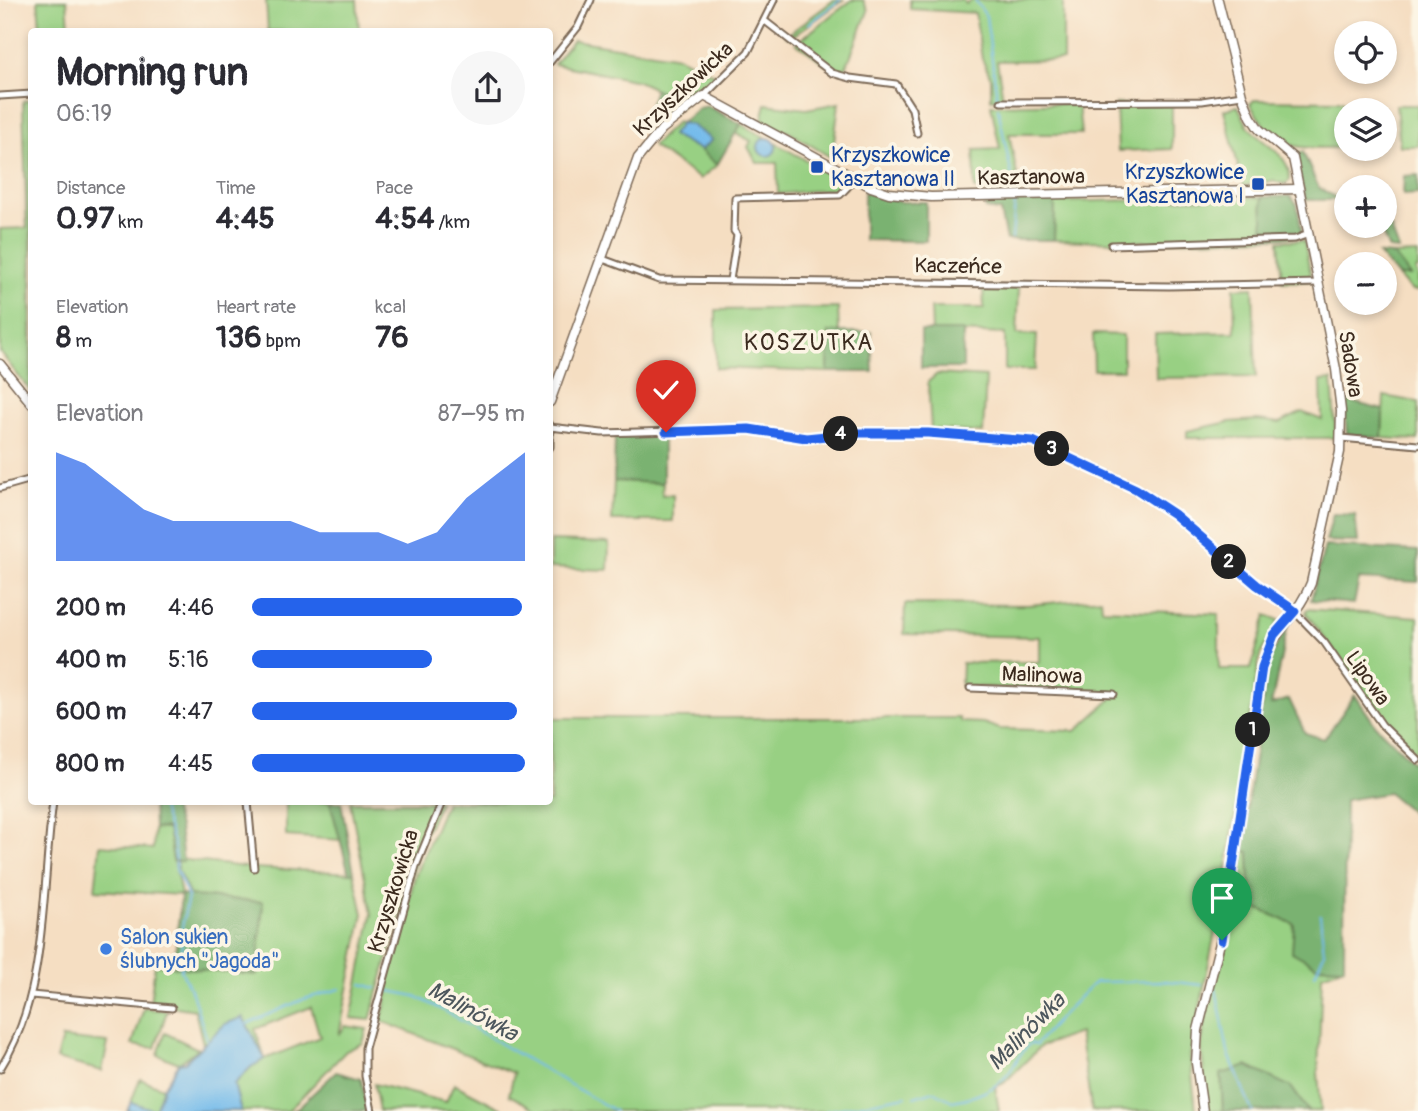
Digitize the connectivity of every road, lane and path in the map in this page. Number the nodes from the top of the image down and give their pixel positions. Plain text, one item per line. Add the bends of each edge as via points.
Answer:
1 (591, 0) edge
2 (774, 0) edge
3 (1217, 0) edge
4 (765, 21) junction
5 (553, 58) edge
6 (28, 94) edge
7 (1241, 95) junction
8 (0, 96) edge
9 (704, 96) junction
10 (1001, 102) dead end
11 (917, 133) dead end
12 (855, 179) junction
13 (1299, 188) junction
14 (1308, 234) junction
15 (1111, 245) dead end
16 (600, 258) junction
17 (730, 279) junction
18 (1319, 283) junction
19 (0, 364) edge
20 (553, 393) edge
21 (28, 399) edge
22 (553, 426) edge
23 (1341, 438) junction
24 (1418, 445) edge
25 (28, 481) edge
26 (0, 488) edge
27 (1295, 611) junction
28 (970, 688) dead end
29 (1114, 694) dead end
30 (1418, 760) edge
31 (53, 805) edge
32 (248, 805) edge
33 (441, 805) edge
34 (254, 868) dead end
35 (31, 995) junction
36 (172, 1008) dead end
37 (0, 1069) edge
38 (372, 1111) edge
39 (1203, 1111) edge

1 - 5 street via 578,27
2 - 4 street, Krzyszkowicka
3 - 7 street, Sadowa
4 - 9 street, Krzyszkowicka via 748,52
4 - 11 street via 832,72 896,84 912,108
6 - 8 street
7 - 10 street via 1202,101
7 - 13 street, Sadowa via 1259,130 1293,158
9 - 12 street, Kasztanowa
9 - 16 street, Krzyszkowicka via 642,150
12 - 13 street, Kasztanowa via 889,193 931,197
12 - 17 street via 839,195 736,198 737,235
13 - 14 street, Sadowa
14 - 15 street via 1295,240
14 - 18 street, Sadowa
16 - 17 street, Kaczeńce via 659,280
16 - 20 street, Krzyszkowicka
17 - 18 street, Kaczeńce via 1163,286
18 - 23 street, Sadowa via 1340,395
19 - 21 street
22 - 27 street, Lipowa via 602,433 749,429 806,438 928,433 1033,441 1136,489
23 - 24 street
23 - 27 street, Sadowa via 1317,564
25 - 26 street
27 - 30 street, Lipowa via 1324,642 1382,725
27 - 39 street, Sadowa via 1274,635 1262,667 1224,930 1198,1030 1196,1063
28 - 29 street, Malinowa
31 - 35 street
32 - 34 street
33 - 38 street, Krzyszkowicka via 416,866 364,1055
35 - 36 street
35 - 37 street via 12,1050

